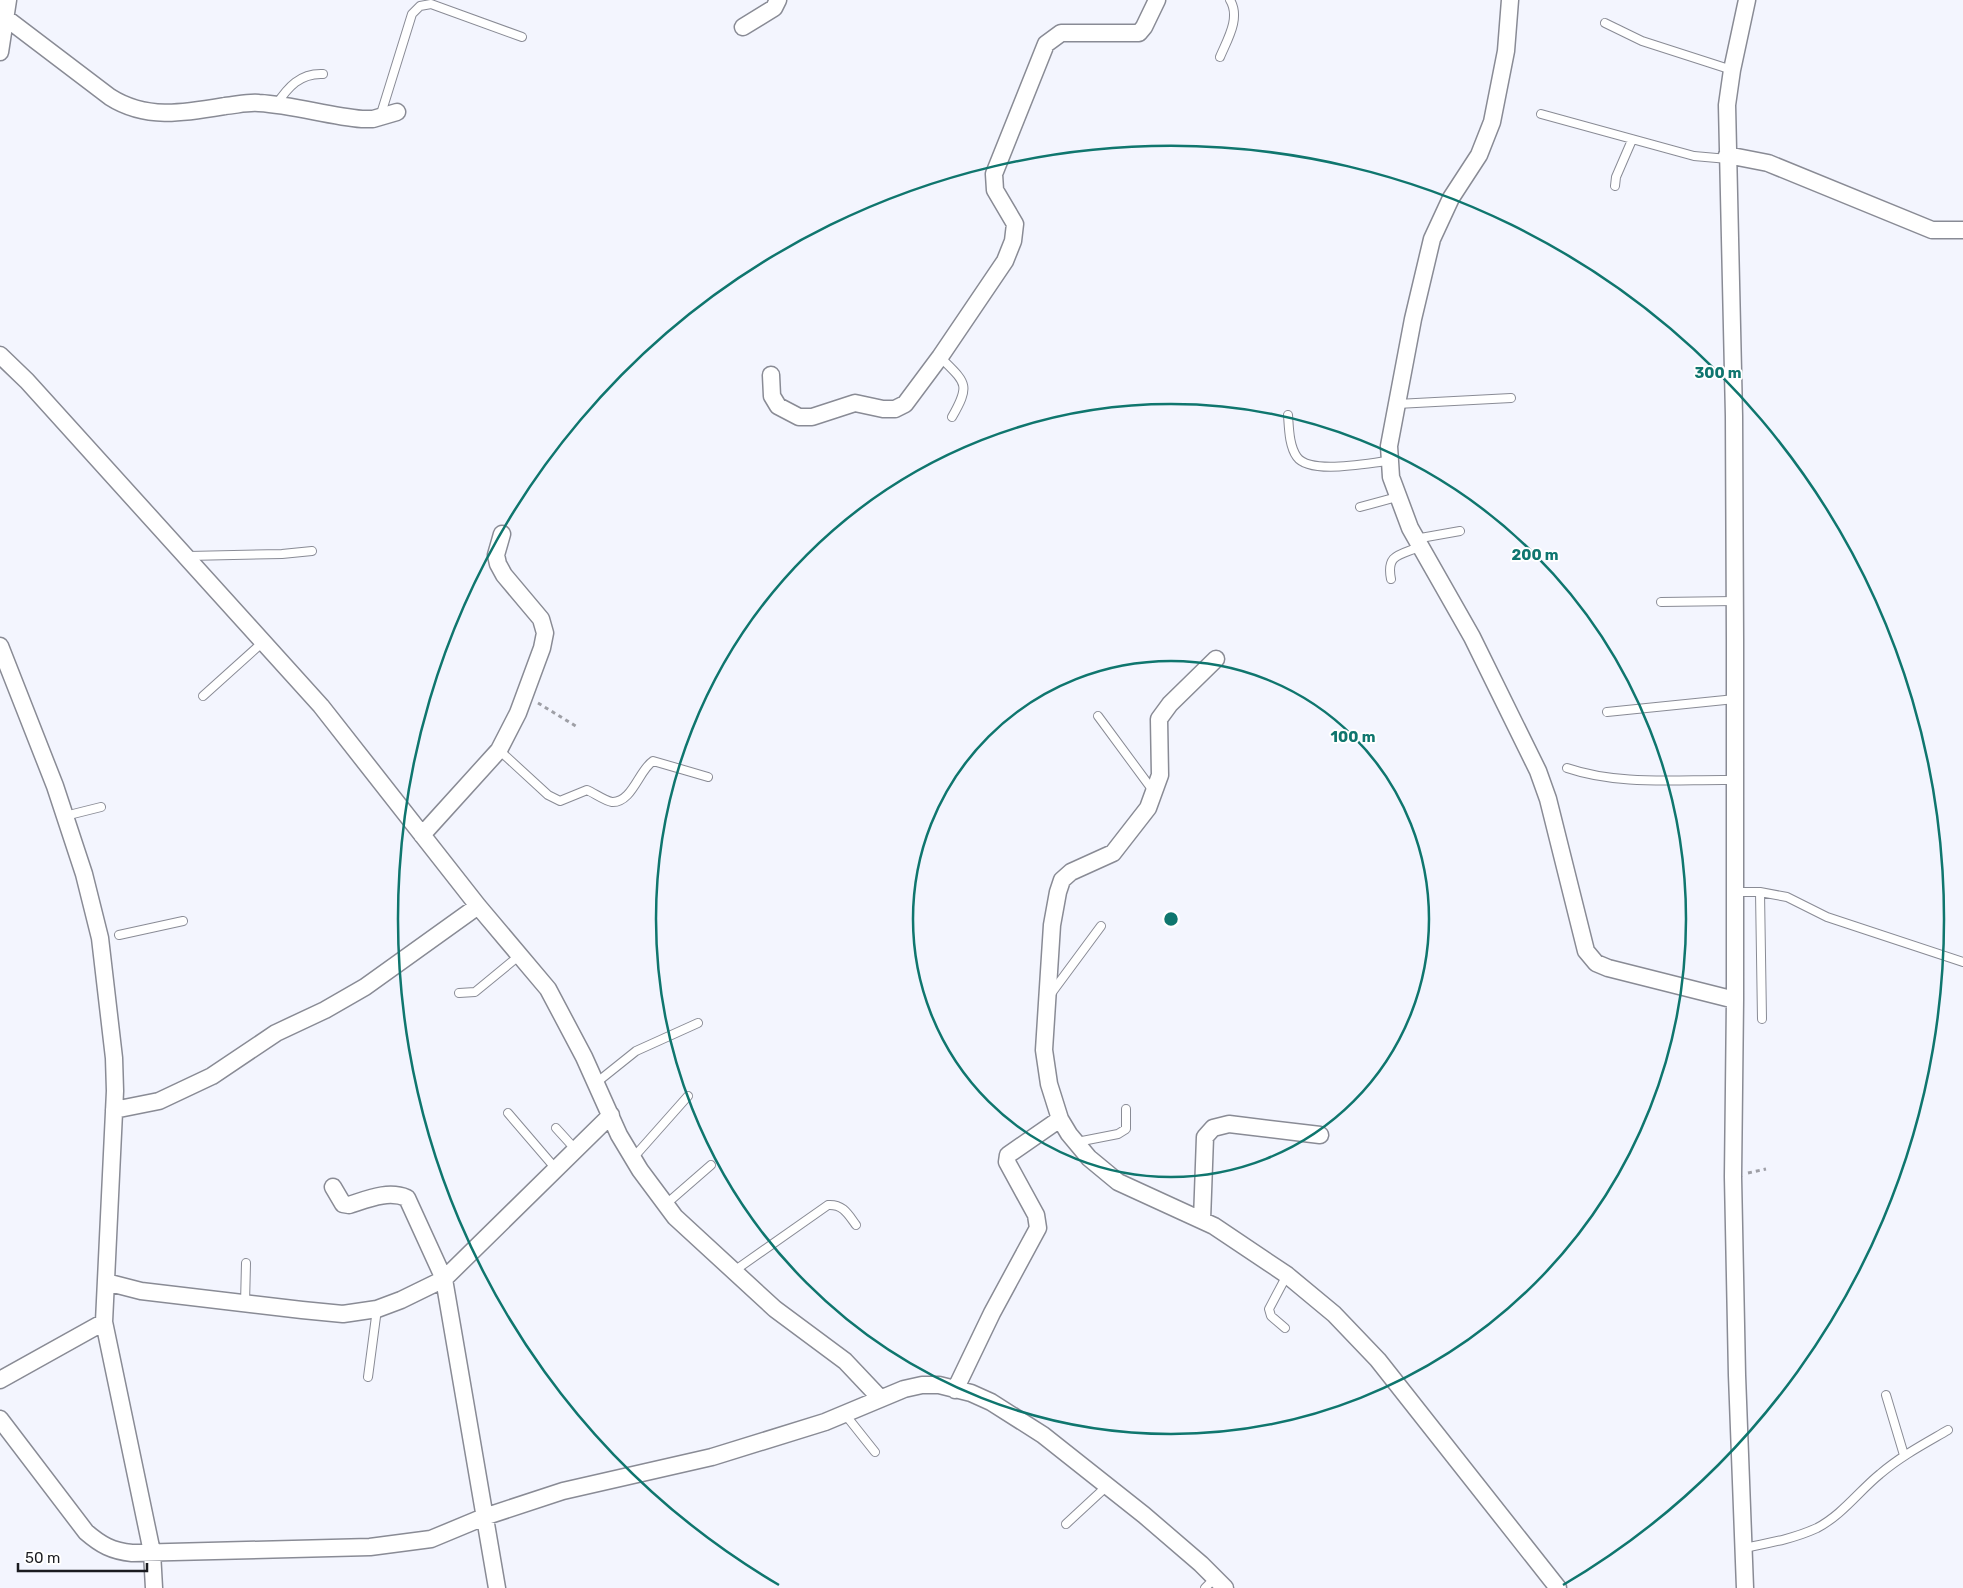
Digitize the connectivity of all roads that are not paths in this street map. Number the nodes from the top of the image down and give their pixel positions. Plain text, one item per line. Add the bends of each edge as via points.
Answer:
1 (8, 0) edge
2 (778, 0) edge
3 (1157, 0) edge
4 (1230, 0) edge
5 (1510, 0) edge
6 (1747, 0) edge
7 (6, 18) junction
8 (1604, 23) dead end
9 (743, 27) dead end
10 (522, 37) dead end
11 (0, 52) edge
12 (1220, 57) dead end
13 (1732, 70) junction
14 (323, 74) dead end
15 (276, 104) junction
16 (397, 112) dead end
17 (1541, 114) dead end
18 (380, 117) junction
19 (1632, 140) junction
20 (1727, 157) junction
21 (1615, 186) dead end
22 (1963, 230) edge
23 (0, 355) edge
24 (940, 357) junction
25 (771, 375) dead end
26 (1512, 398) dead end
27 (1397, 404) junction
28 (1288, 415) dead end
29 (952, 418) dead end
30 (1388, 461) junction
31 (1397, 497) junction
32 (1360, 507) dead end
33 (1460, 531) dead end
34 (502, 534) dead end
35 (1417, 543) junction
36 (312, 551) dead end
37 (186, 556) junction
38 (1391, 579) dead end
39 (1735, 601) junction
40 (1661, 602) dead end
41 (263, 642) junction
42 (0, 646) edge
43 (1216, 659) dead end
44 (203, 696) dead end
45 (1735, 699) junction
46 (1607, 712) dead end
47 (1098, 716) dead end
48 (500, 750) junction
49 (1567, 768) dead end
50 (708, 778) dead end
51 (1734, 780) junction
52 (1155, 793) junction
53 (101, 807) dead end
54 (65, 816) junction
55 (422, 835) junction
56 (1735, 892) junction
57 (1760, 892) junction
58 (478, 906) junction
59 (183, 920) dead end
60 (1101, 926) dead end
61 (119, 935) dead end
62 (520, 955) junction
63 (1963, 962) edge
64 (459, 993) dead end
65 (1047, 999) junction
66 (1735, 1000) junction
67 (1762, 1019) dead end
68 (698, 1023) dead end
69 (596, 1082) junction
70 (688, 1096) dead end
71 (1126, 1109) dead end
72 (114, 1110) junction
73 (508, 1113) dead end
74 (611, 1115) junction
75 (1060, 1120) junction
76 (556, 1128) dead end
77 (1320, 1135) dead end
78 (1075, 1142) junction
79 (576, 1150) junction
80 (633, 1158) junction
81 (710, 1165) dead end
82 (556, 1169) junction
83 (333, 1187) dead end
84 (665, 1204) junction
85 (1202, 1220) junction
86 (856, 1225) dead end
87 (246, 1263) dead end
88 (734, 1271) junction
89 (1287, 1275) junction
90 (444, 1278) junction
91 (106, 1282) junction
92 (245, 1304) junction
93 (377, 1309) junction
94 (104, 1322) junction
95 (1285, 1328) dead end
96 (368, 1377) dead end
97 (0, 1380) edge
98 (956, 1390) junction
99 (1886, 1395) dead end
100 (880, 1398) junction
101 (844, 1413) junction
102 (0, 1419) edge
103 (1948, 1430) dead end
104 (875, 1452) dead end
105 (1904, 1455) junction
106 (1107, 1486) junction
107 (484, 1517) junction
108 (1066, 1524) dead end
109 (1744, 1548) junction
110 (152, 1552) junction
111 (1215, 1585) edge
112 (154, 1588) edge
113 (497, 1588) edge
114 (1558, 1588) edge
115 (1745, 1588) edge

1 - 7 street
2 - 9 street via 774,8
3 - 24 street via 1138,33 1061,33 1046,44 994,174 995,190 1015,224 1013,241 1005,261
4 - 12 lane via 1234,21
5 - 27 street via 1506,51 1492,122 1479,155 1451,198 1432,239
6 - 13 street
7 - 11 street
7 - 15 street via 110,96 139,111 179,112 246,102
8 - 13 lane via 1642,41
10 - 18 lane via 431,4 420,6 412,14
13 - 20 street via 1727,105
14 - 15 lane via 300,78
15 - 18 street via 345,118
16 - 18 street
17 - 19 lane
19 - 20 lane via 1704,159
19 - 21 lane
20 - 22 street via 1768,163 1932,230
20 - 39 street
23 - 37 street
24 - 25 street via 911,397 895,409 855,403 812,417 799,417 778,406 772,396
24 - 29 lane via 961,378 964,386 964,395
26 - 27 lane
27 - 30 street
28 - 30 lane via 1292,444 1297,457 1305,463 1316,468
30 - 31 street
31 - 32 lane
31 - 35 street
33 - 35 lane
34 - 48 street via 496,555 498,564 541,619 545,633 525,694
35 - 38 lane via 1391,560 1388,565
35 - 66 street via 1472,637 1538,771 1590,958 1608,968
36 - 37 lane
37 - 41 street
39 - 40 lane
39 - 45 street
41 - 44 lane
41 - 55 street via 347,736
42 - 54 street
43 - 52 street via 1170,704 1160,719 1160,775
45 - 46 lane
45 - 51 street
47 - 52 lane
48 - 50 lane via 548,796 560,801 587,790 610,802 620,801 630,792 645,766 653,761
48 - 55 street
49 - 51 lane via 1613,779
51 - 56 street
52 - 65 street via 1148,808 1113,853 1071,872 1062,880 1054,907
53 - 54 lane
54 - 72 street via 103,937 114,1058
55 - 58 street
56 - 57 lane
56 - 66 street
57 - 63 lane via 1786,897 1827,918
57 - 67 lane
58 - 62 street
58 - 72 street via 365,987 276,1032 212,1076 158,1101
59 - 61 lane
60 - 65 lane
62 - 64 lane via 475,992
62 - 69 street via 548,989
65 - 75 street via 1044,1050
66 - 109 street via 1732,1177
68 - 69 lane via 636,1051
69 - 74 street
70 - 80 lane
71 - 78 lane via 1126,1129 1118,1134
72 - 91 street
73 - 82 lane
74 - 79 street
74 - 80 street
75 - 78 street
75 - 98 street via 1008,1155 1008,1162 1036,1215 1038,1228 992,1313
76 - 79 lane
77 - 85 street via 1230,1124 1213,1128 1205,1137
78 - 85 street via 1118,1182
79 - 82 street
80 - 84 street
81 - 84 lane
82 - 90 street
83 - 90 street via 343,1204 349,1206 387,1194 407,1198
84 - 88 street
85 - 89 street
86 - 88 lane via 846,1211 836,1204 828,1205
87 - 92 lane
88 - 100 street via 775,1308 845,1360
89 - 95 lane via 1269,1309 1271,1316
89 - 114 street via 1334,1314 1378,1360
90 - 93 street
90 - 107 street
91 - 92 street via 142,1291
91 - 94 street
92 - 93 street via 343,1314
93 - 96 lane
94 - 97 street
94 - 110 street
98 - 100 street via 922,1385
98 - 106 street via 970,1393 1012,1413
99 - 105 lane
100 - 101 street
101 - 104 lane
101 - 107 street via 738,1450 688,1464 562,1490
102 - 110 street via 86,1532 101,1545 116,1551
103 - 105 lane
105 - 109 lane via 1851,1504 1818,1527 1786,1540
106 - 108 lane
106 - 111 street via 1158,1527
107 - 110 street via 431,1539 370,1547
107 - 113 street
109 - 115 street
110 - 112 street

